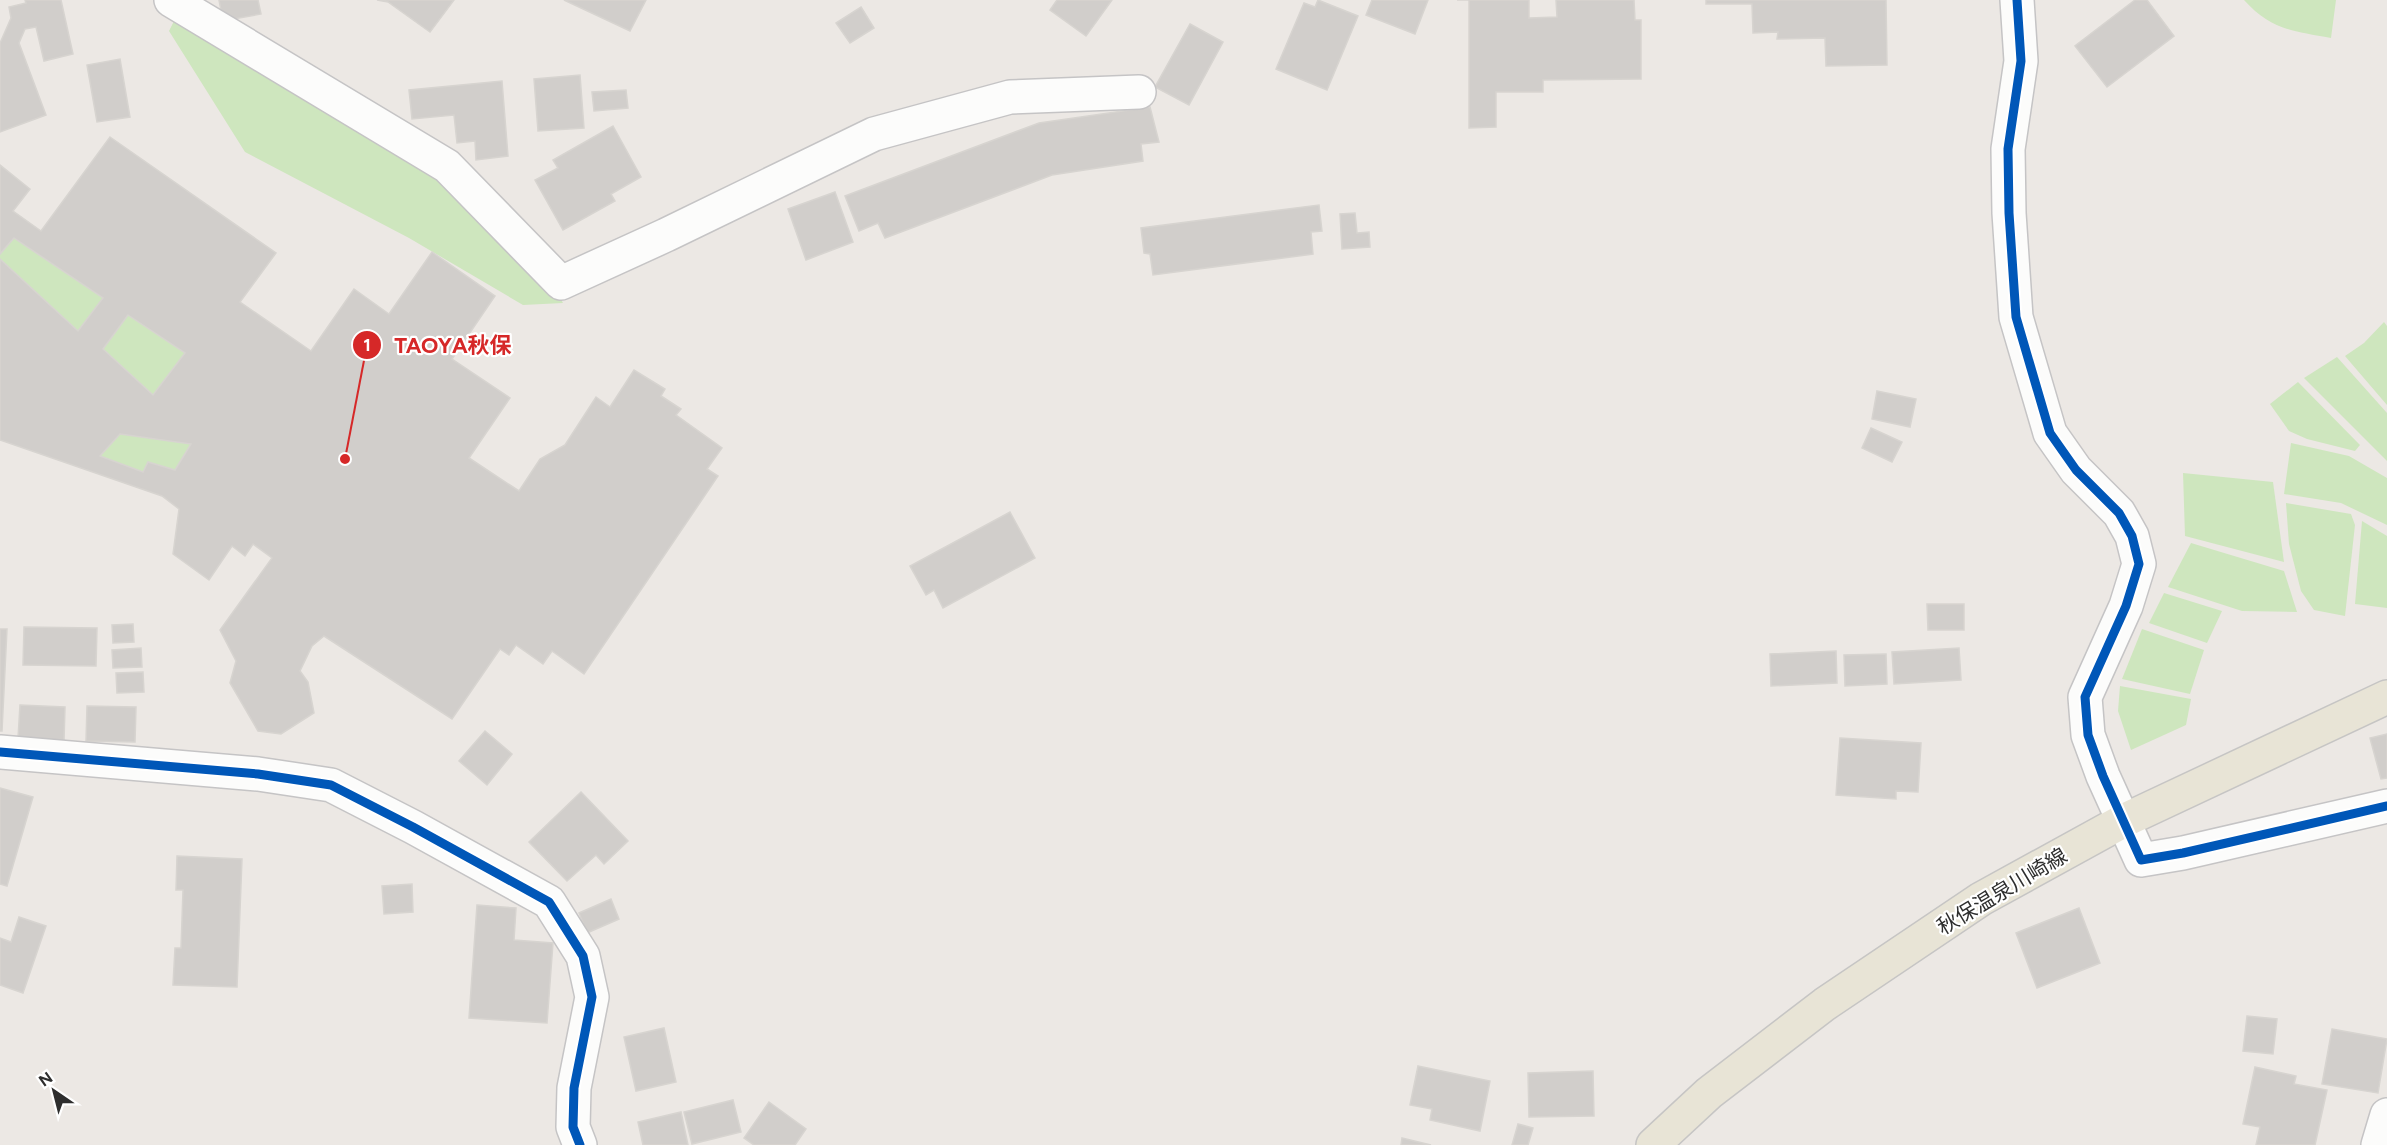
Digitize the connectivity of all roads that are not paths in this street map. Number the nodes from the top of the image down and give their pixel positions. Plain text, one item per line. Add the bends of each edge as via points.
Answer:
1 (171, 0) edge
2 (2017, 0) edge
3 (1139, 92) dead end
4 (2387, 697) edge
5 (0, 752) edge
6 (2387, 806) edge
7 (2123, 821) junction
8 (2387, 1115) edge
9 (580, 1145) edge
10 (1653, 1145) edge
11 (2378, 1145) edge

1 - 3 street via 447,166 561,283 874,134 1010,97
2 - 7 street via 2021,61 2008,149 2016,317 2050,434 2076,470 2119,513 2132,536 2139,564 2126,606 2085,697 2088,735
4 - 7 main road, 秋保温泉川崎線
5 - 9 street via 258,774 331,785 549,902 583,956 592,997 574,1088 573,1127
6 - 7 street via 2141,860
7 - 10 main road, 秋保温泉川崎線 via 1981,899 1825,1004 1709,1093
8 - 11 street

